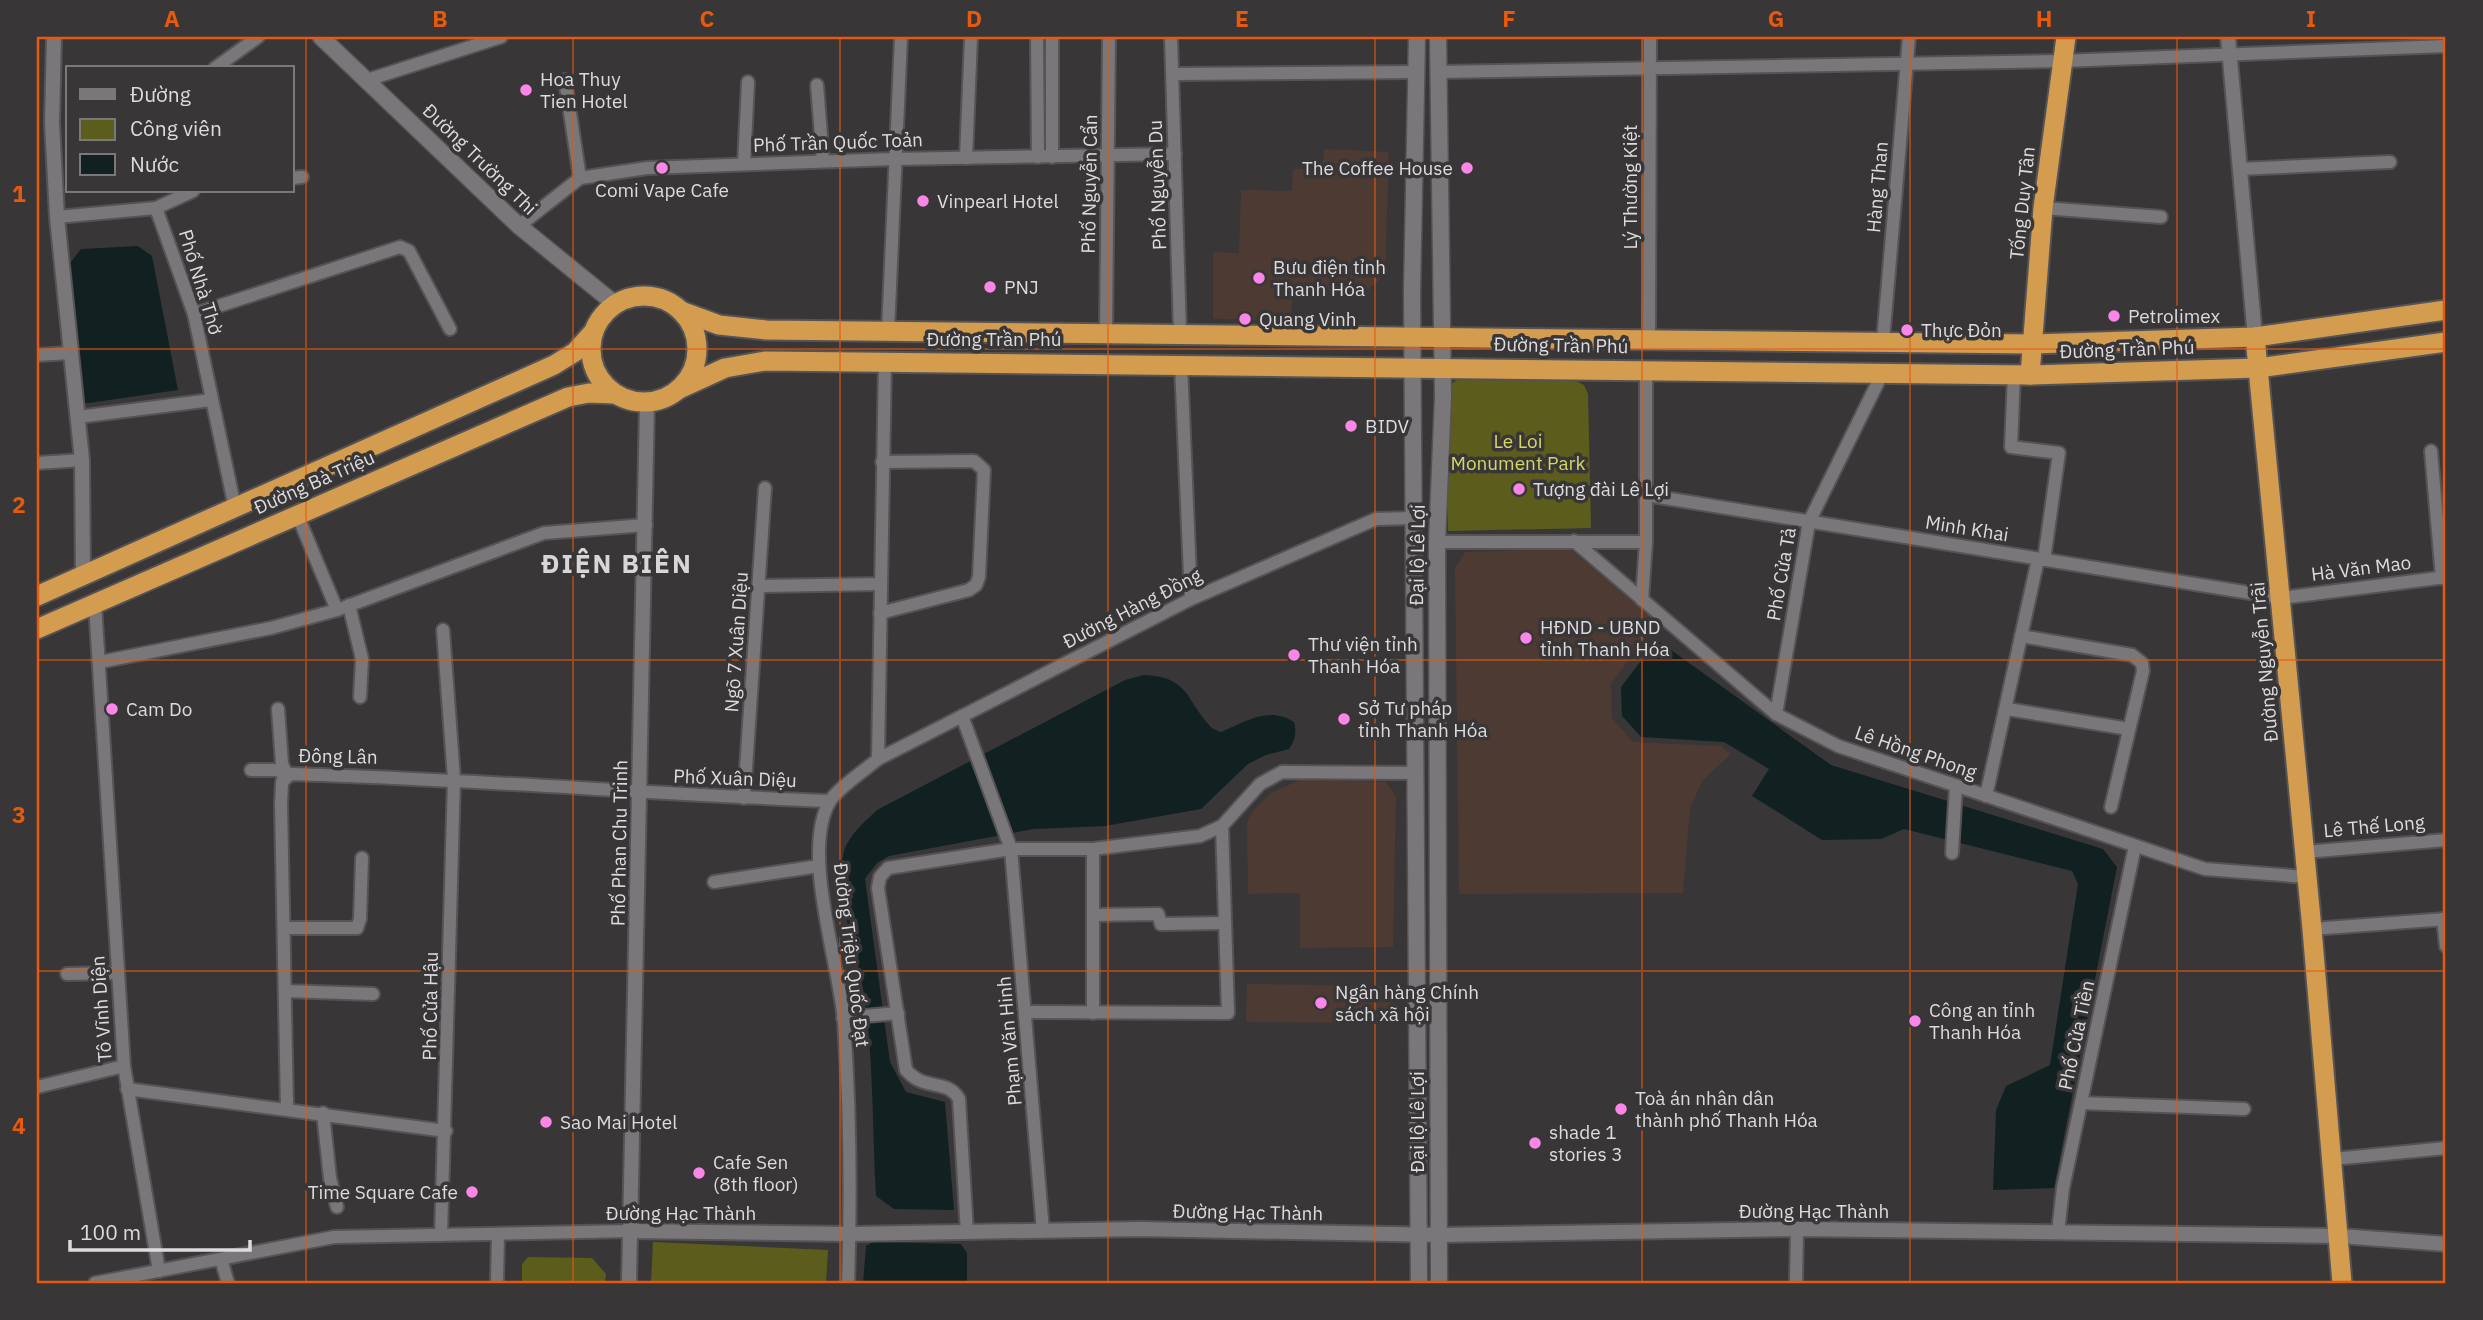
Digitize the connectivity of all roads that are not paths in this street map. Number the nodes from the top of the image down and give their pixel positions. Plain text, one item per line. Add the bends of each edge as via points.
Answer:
1 (54, 37) edge
2 (258, 37) edge
3 (321, 37) edge
4 (501, 37) edge
5 (901, 37) edge
6 (971, 37) edge
7 (1037, 37) edge
8 (1052, 37) edge
9 (1110, 37) edge
10 (1171, 37) edge
11 (1417, 37) edge
12 (1438, 37) edge
13 (1650, 37) edge
14 (1909, 37) edge
15 (2066, 37) edge
16 (2228, 37) edge
17 (2446, 46) edge
18 (2230, 55) junction
19 (2062, 61) junction
20 (1907, 64) junction
21 (218, 66) edge
22 (1650, 70) junction
23 (1417, 72) junction
24 (1439, 72) junction
25 (1173, 74) junction
26 (367, 80) junction
27 (565, 80) dead end
28 (748, 82) dead end
29 (817, 85) dead end
30 (1175, 154) junction
31 (1109, 156) junction
32 (1038, 157) junction
33 (1052, 157) junction
34 (966, 158) junction
35 (894, 159) junction
36 (823, 161) junction
37 (2390, 162) dead end
38 (744, 164) junction
39 (2239, 169) junction
40 (580, 178) junction
41 (191, 192) edge
42 (156, 208) junction
43 (2043, 208) junction
44 (2161, 216) dead end
45 (57, 218) junction
46 (519, 226) junction
47 (615, 304) junction
48 (2446, 310) edge
49 (681, 311) junction
50 (194, 314) junction
51 (450, 329) dead end
52 (594, 331) junction
53 (888, 331) junction
54 (1033, 331) junction
55 (1106, 332) junction
56 (1180, 333) junction
57 (1412, 335) junction
58 (1443, 335) junction
59 (2255, 337) junction
60 (1649, 338) junction
61 (1883, 341) junction
62 (2446, 342) edge
63 (2031, 344) junction
64 (70, 353) junction
65 (37, 355) edge
66 (885, 361) junction
67 (1032, 362) junction
68 (1181, 364) junction
69 (1412, 366) junction
70 (1443, 366) junction
71 (1646, 368) junction
72 (2258, 368) junction
73 (1883, 372) junction
74 (2022, 374) junction
75 (680, 390) junction
76 (614, 394) junction
77 (211, 400) junction
78 (647, 403) junction
79 (78, 417) junction
80 (2431, 451) dead end
81 (82, 460) junction
82 (37, 463) edge
83 (882, 463) junction
84 (765, 488) dead end
85 (1646, 495) junction
86 (235, 508) junction
87 (297, 514) junction
88 (1413, 518) junction
89 (1809, 522) junction
90 (646, 525) junction
91 (1574, 541) junction
92 (1437, 542) junction
93 (1646, 542) junction
94 (2041, 560) junction
95 (83, 576) junction
96 (2444, 578) edge
97 (880, 584) junction
98 (759, 586) junction
99 (37, 596) edge
100 (2281, 598) junction
101 (1191, 599) junction
102 (1642, 600) junction
103 (95, 604) junction
104 (343, 607) junction
105 (880, 613) junction
106 (37, 629) edge
107 (443, 630) dead end
108 (2021, 636) junction
109 (100, 662) junction
110 (359, 697) dead end
111 (278, 709) dead end
112 (2007, 709) junction
113 (1776, 714) junction
114 (962, 716) junction
115 (2129, 729) junction
116 (878, 759) junction
117 (251, 770) dead end
118 (1415, 773) junction
119 (286, 776) junction
120 (454, 779) junction
121 (1956, 786) junction
122 (639, 794) junction
123 (1986, 796) junction
124 (744, 798) junction
125 (830, 801) junction
126 (2111, 807) dead end
127 (1223, 826) junction
128 (2446, 839) edge
129 (2135, 846) junction
130 (1011, 849) junction
131 (1093, 849) junction
132 (2305, 852) junction
133 (1952, 853) dead end
134 (362, 858) dead end
135 (819, 866) junction
136 (1438, 872) junction
137 (1416, 873) junction
138 (2306, 877) junction
139 (714, 882) dead end
140 (1093, 915) junction
141 (2445, 919) edge
142 (1225, 923) junction
143 (284, 928) junction
144 (2312, 929) junction
145 (2446, 946) edge
146 (117, 973) junction
147 (67, 974) dead end
148 (285, 991) junction
149 (373, 994) dead end
150 (1026, 1012) junction
151 (898, 1013) junction
152 (1093, 1013) junction
153 (843, 1018) junction
154 (124, 1066) junction
155 (37, 1087) edge
156 (127, 1089) junction
157 (2081, 1103) junction
158 (287, 1108) junction
159 (2244, 1109) dead end
160 (323, 1113) junction
161 (446, 1131) junction
162 (2446, 1148) edge
163 (2333, 1159) junction
164 (337, 1207) dead end
165 (1797, 1229) junction
166 (630, 1231) junction
167 (1043, 1231) junction
168 (967, 1232) junction
169 (2058, 1232) junction
170 (498, 1234) junction
171 (850, 1234) junction
172 (1418, 1234) junction
173 (441, 1235) junction
174 (1439, 1235) junction
175 (2340, 1236) junction
176 (2446, 1244) edge
177 (221, 1259) junction
178 (159, 1271) junction
179 (95, 1283) edge
180 (228, 1283) edge
181 (497, 1283) edge
182 (629, 1283) edge
183 (848, 1283) edge
184 (1419, 1283) edge
185 (1439, 1283) edge
186 (1796, 1283) edge
187 (2342, 1283) edge

1 - 45 street
2 - 21 street
3 - 26 main road, Đường Trường Thi
4 - 26 street
5 - 35 street
6 - 34 street
7 - 32 street
8 - 33 street
9 - 31 street, Phố Nguyễn Cẩn
10 - 25 street, Phố Nguyễn Du
11 - 23 main road, Đại lộ Lê Lợi
12 - 24 main road, Đại lộ Lê Lợi
13 - 22 street, Lý Thường Kiệt
14 - 20 street, Hàng Than
15 - 19 highway, Tống Duy Tân
16 - 18 street, Đường Nguyễn Trãi
17 - 18 street
18 - 19 street
18 - 39 street, Đường Nguyễn Trãi
19 - 20 street
19 - 43 highway, Tống Duy Tân
20 - 22 street
20 - 61 street, Hàng Than
22 - 24 street
22 - 60 street, Lý Thường Kiệt
23 - 25 street
23 - 57 main road, Đại lộ Lê Lợi
24 - 58 main road, Đại lộ Lê Lợi
25 - 30 street, Phố Nguyễn Du
26 - 46 main road, Đường Trường Thi
27 - 40 street
28 - 38 street
29 - 36 street
30 - 31 street, Phố Trần Quốc Toản
30 - 56 street, Phố Nguyễn Du
31 - 33 street, Phố Trần Quốc Toản
31 - 55 street, Phố Nguyễn Cẩn
32 - 33 street, Phố Trần Quốc Toản
32 - 34 street, Phố Trần Quốc Toản
34 - 35 street, Phố Trần Quốc Toản
35 - 36 street, Phố Trần Quốc Toản
35 - 53 street
36 - 38 street, Phố Trần Quốc Toản
37 - 39 street
38 - 40 street, Phố Trần Quốc Toản via 647,168
39 - 59 street, Đường Nguyễn Trãi
40 - 46 street, Phố Trần Quốc Toản
41 - 42 street
42 - 45 street
42 - 50 street, Phố Nhà Thờ
43 - 44 street
43 - 63 highway, Tống Duy Tân
45 - 64 street
46 - 47 main road, Đường Trường Thi
47 - 49 highway via 649,296
47 - 52 highway
48 - 59 highway, Đường Trần Phú
49 - 53 highway, Đường Trần Phú via 742,328
49 - 75 highway via 697,342 690,376
50 - 51 street via 400,247 409,251
50 - 77 street, Phố Nhà Thờ
52 - 76 highway via 593,366
52 - 86 highway, Đường Bà Triệu via 575,352 554,365
53 - 54 highway, Đường Trần Phú
54 - 55 highway, Đường Trần Phú
54 - 67 highway
55 - 56 highway, Đường Trần Phú
56 - 57 highway, Đường Trần Phú
57 - 58 highway, Đường Trần Phú
57 - 69 main road, Đại lộ Lê Lợi
58 - 60 highway, Đường Trần Phú
58 - 70 main road, Đại lộ Lê Lợi
59 - 63 highway, Đường Trần Phú
59 - 72 highway, Đường Nguyễn Trãi
60 - 61 highway, Đường Trần Phú
61 - 63 highway, Đường Trần Phú
61 - 73 highway
62 - 72 highway, Đường Trần Phú
63 - 74 highway, Tống Duy Tân
64 - 65 street
64 - 79 street
66 - 67 highway, Đường Trần Phú
66 - 75 highway, Đường Trần Phú via 765,361 724,368
66 - 83 street
67 - 68 highway, Đường Trần Phú
68 - 69 highway, Đường Trần Phú
68 - 101 street
69 - 70 highway, Đường Trần Phú
69 - 88 main road, Đại lộ Lê Lợi
70 - 71 highway, Đường Trần Phú
70 - 92 main road, Đại lộ Lê Lợi
71 - 73 highway, Đường Trần Phú
71 - 85 street
72 - 74 highway, Đường Trần Phú
72 - 100 highway, Đường Nguyễn Trãi
73 - 74 highway, Đường Trần Phú
73 - 89 street, Phố Cửa Tả
74 - 94 street via 2011,447 2059,453
75 - 78 highway
76 - 78 highway
76 - 87 highway, Đường Bà Triệu via 568,397
77 - 79 street
77 - 86 street, Phố Nhà Thờ
78 - 90 street, Phố Phan Chu Trinh
79 - 81 street
80 - 96 street
81 - 82 street
81 - 95 street
83 - 97 street
83 - 105 street via 974,461 984,470 976,585
84 - 98 street, Ngõ 7 Xuân Diệu
85 - 89 street, Minh Khai
85 - 93 street
86 - 95 highway, Đường Bà Triệu
87 - 103 highway, Đường Bà Triệu
87 - 104 street
88 - 101 street, Đường Hàng Đồng via 1376,519
88 - 118 main road, Đại lộ Lê Lợi
89 - 94 street, Minh Khai
89 - 113 street, Phố Cửa Tả
90 - 104 street via 544,533
90 - 122 street, Phố Phan Chu Trinh
91 - 92 street
91 - 93 street
91 - 102 street, Lê Hồng Phong
92 - 136 main road, Đại lộ Lê Lợi
93 - 102 street
94 - 100 street, Minh Khai
94 - 108 street
95 - 99 highway, Đường Bà Triệu
95 - 103 highway
96 - 100 street, Hà Văn Mao
97 - 98 street
97 - 105 street
98 - 124 street, Ngõ 7 Xuân Diệu
100 - 132 highway, Đường Nguyễn Trãi
101 - 114 street, Đường Hàng Đồng
102 - 113 street, Lê Hồng Phong
103 - 106 highway, Đường Bà Triệu
103 - 109 street, Tô Vĩnh Diện
104 - 109 street via 271,628
104 - 110 street via 362,659
105 - 116 street
107 - 120 street, Phố Cửa Hậu
108 - 112 street
108 - 115 street via 2139,658 2143,671
109 - 146 street, Tô Vĩnh Diện
111 - 119 street
112 - 115 street
112 - 123 street
113 - 121 street, Lê Hồng Phong via 1838,746
114 - 116 street, Đường Hàng Đồng
114 - 130 street, Phạm Văn Hinh
115 - 126 street
116 - 125 street
117 - 119 street via 278,770
118 - 127 street via 1282,772 1260,784
118 - 137 main road, Đại lộ Lê Lợi
119 - 120 street, Đông Lân
119 - 143 street, Đông Lân via 281,804
120 - 122 street, Đông Lân
120 - 161 street, Phố Cửa Hậu
121 - 123 street, Lê Hồng Phong
121 - 133 street
122 - 124 street, Phố Xuân Diệu
122 - 166 street, Phố Phan Chu Trinh
123 - 129 street, Lê Hồng Phong
124 - 125 street, Phố Xuân Diệu
125 - 135 street, Đường Triệu Quốc Đạt via 821,832
127 - 131 street via 1200,836
127 - 142 street
128 - 132 street, Lê Thế Long
129 - 138 street, Lê Hồng Phong via 2204,869
129 - 157 street, Phố Cửa Tiền
130 - 131 street
130 - 150 street, Phạm Văn Hinh
130 - 151 street via 902,864 888,868 880,877
131 - 140 street
132 - 138 highway, Đường Nguyễn Trãi
134 - 143 street via 357,928
135 - 139 street
135 - 153 street, Đường Triệu Quốc Đạt
136 - 137 main road
136 - 174 main road, Đại lộ Lê Lợi
137 - 172 main road, Đại lộ Lê Lợi
138 - 144 highway, Đường Nguyễn Trãi
140 - 142 street via 1158,914 1161,924
140 - 152 street
141 - 144 street
141 - 145 street
142 - 152 street via 1228,1013
143 - 148 street, Đông Lân
144 - 163 highway, Đường Nguyễn Trãi
146 - 147 street
146 - 154 street, Tô Vĩnh Diện
148 - 149 street
148 - 158 street, Đông Lân
150 - 152 street
150 - 167 street, Phạm Văn Hinh
151 - 153 street
151 - 168 street via 906,1070 926,1085 955,1091 959,1099
153 - 171 street, Đường Triệu Quốc Đạt
154 - 155 street
154 - 156 street, Tô Vĩnh Diện
156 - 158 street
156 - 178 street, Tô Vĩnh Diện
157 - 159 street
157 - 169 street, Phố Cửa Tiền
158 - 160 street
160 - 161 street
160 - 164 street
161 - 173 street, Phố Cửa Hậu
162 - 163 street
163 - 175 highway, Đường Nguyễn Trãi
165 - 169 street, Đường Hạc Thành
165 - 174 street, Đường Hạc Thành
165 - 186 street
166 - 170 street, Đường Hạc Thành
166 - 171 street, Đường Hạc Thành
166 - 182 street, Phố Phan Chu Trinh
167 - 168 street, Đường Hạc Thành
167 - 172 street, Đường Hạc Thành
168 - 171 street, Đường Hạc Thành
169 - 175 street, Đường Hạc Thành
170 - 173 street, Đường Hạc Thành
170 - 181 street
171 - 183 street, Đường Triệu Quốc Đạt
172 - 174 street, Đường Hạc Thành
172 - 184 main road, Đại lộ Lê Lợi
173 - 177 street, Đường Hạc Thành via 334,1237
174 - 185 main road, Đại lộ Lê Lợi
175 - 176 street, Đường Hạc Thành
175 - 187 highway, Đường Nguyễn Trãi
177 - 178 street, Đường Hạc Thành
177 - 180 street
178 - 179 street, Đường Hạc Thành

